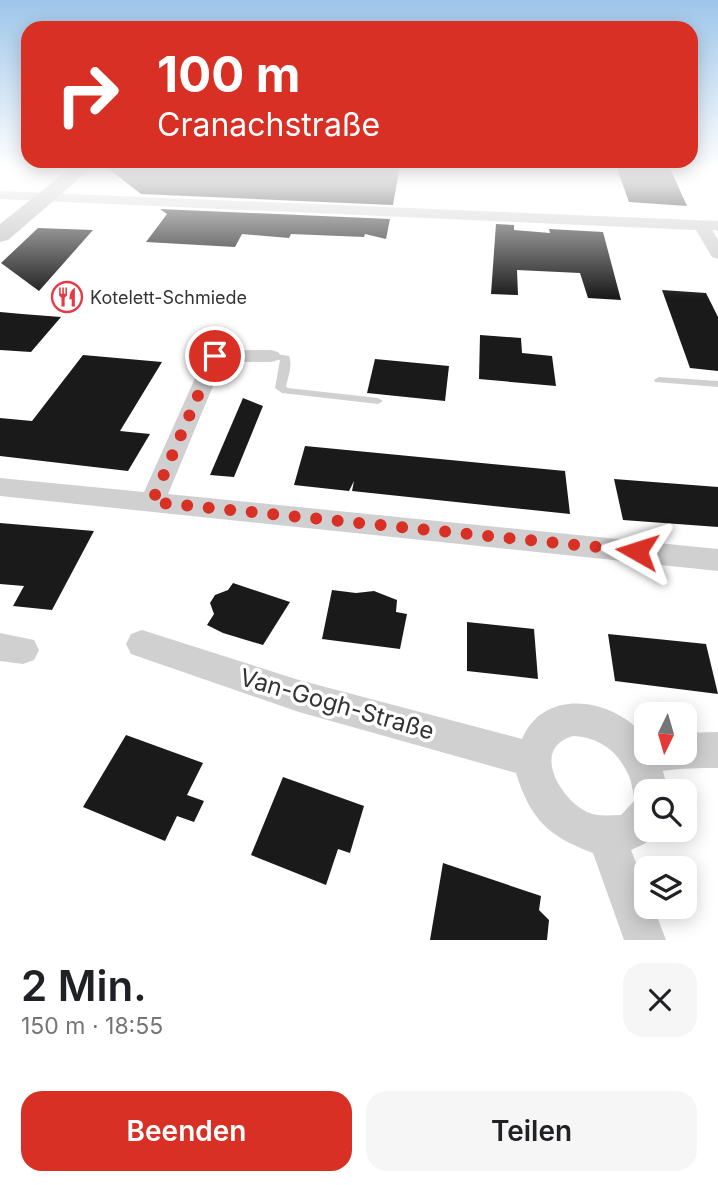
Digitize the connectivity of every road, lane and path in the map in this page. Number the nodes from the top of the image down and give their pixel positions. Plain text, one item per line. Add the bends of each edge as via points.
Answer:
1 (30, 210) edge
2 (340, 210) edge
3 (710, 226) edge
4 (0, 235) edge
5 (718, 254) edge
6 (271, 356) joint
7 (659, 380) dead end
8 (718, 384) edge
9 (378, 401) dead end
10 (0, 487) edge
11 (152, 502) junction
12 (718, 560) edge
13 (142, 643) dead end
14 (634, 742) edge
15 (718, 750) edge
16 (697, 751) edge
17 (533, 760) junction
18 (634, 828) edge
19 (607, 838) junction
20 (645, 940) edge

1 - 4 street
2 - 3 street
3 - 5 street
6 - 9 lane via 285,358 280,388 286,391
6 - 11 street via 215,356
7 - 8 lane
10 - 11 street
11 - 12 street
13 - 17 street, Van-Gogh-Straße via 299,696
14 - 17 street via 599,722 575,719 555,725 539,739
15 - 16 street
17 - 19 street via 538,787 554,813 578,831
18 - 19 street
19 - 20 street

